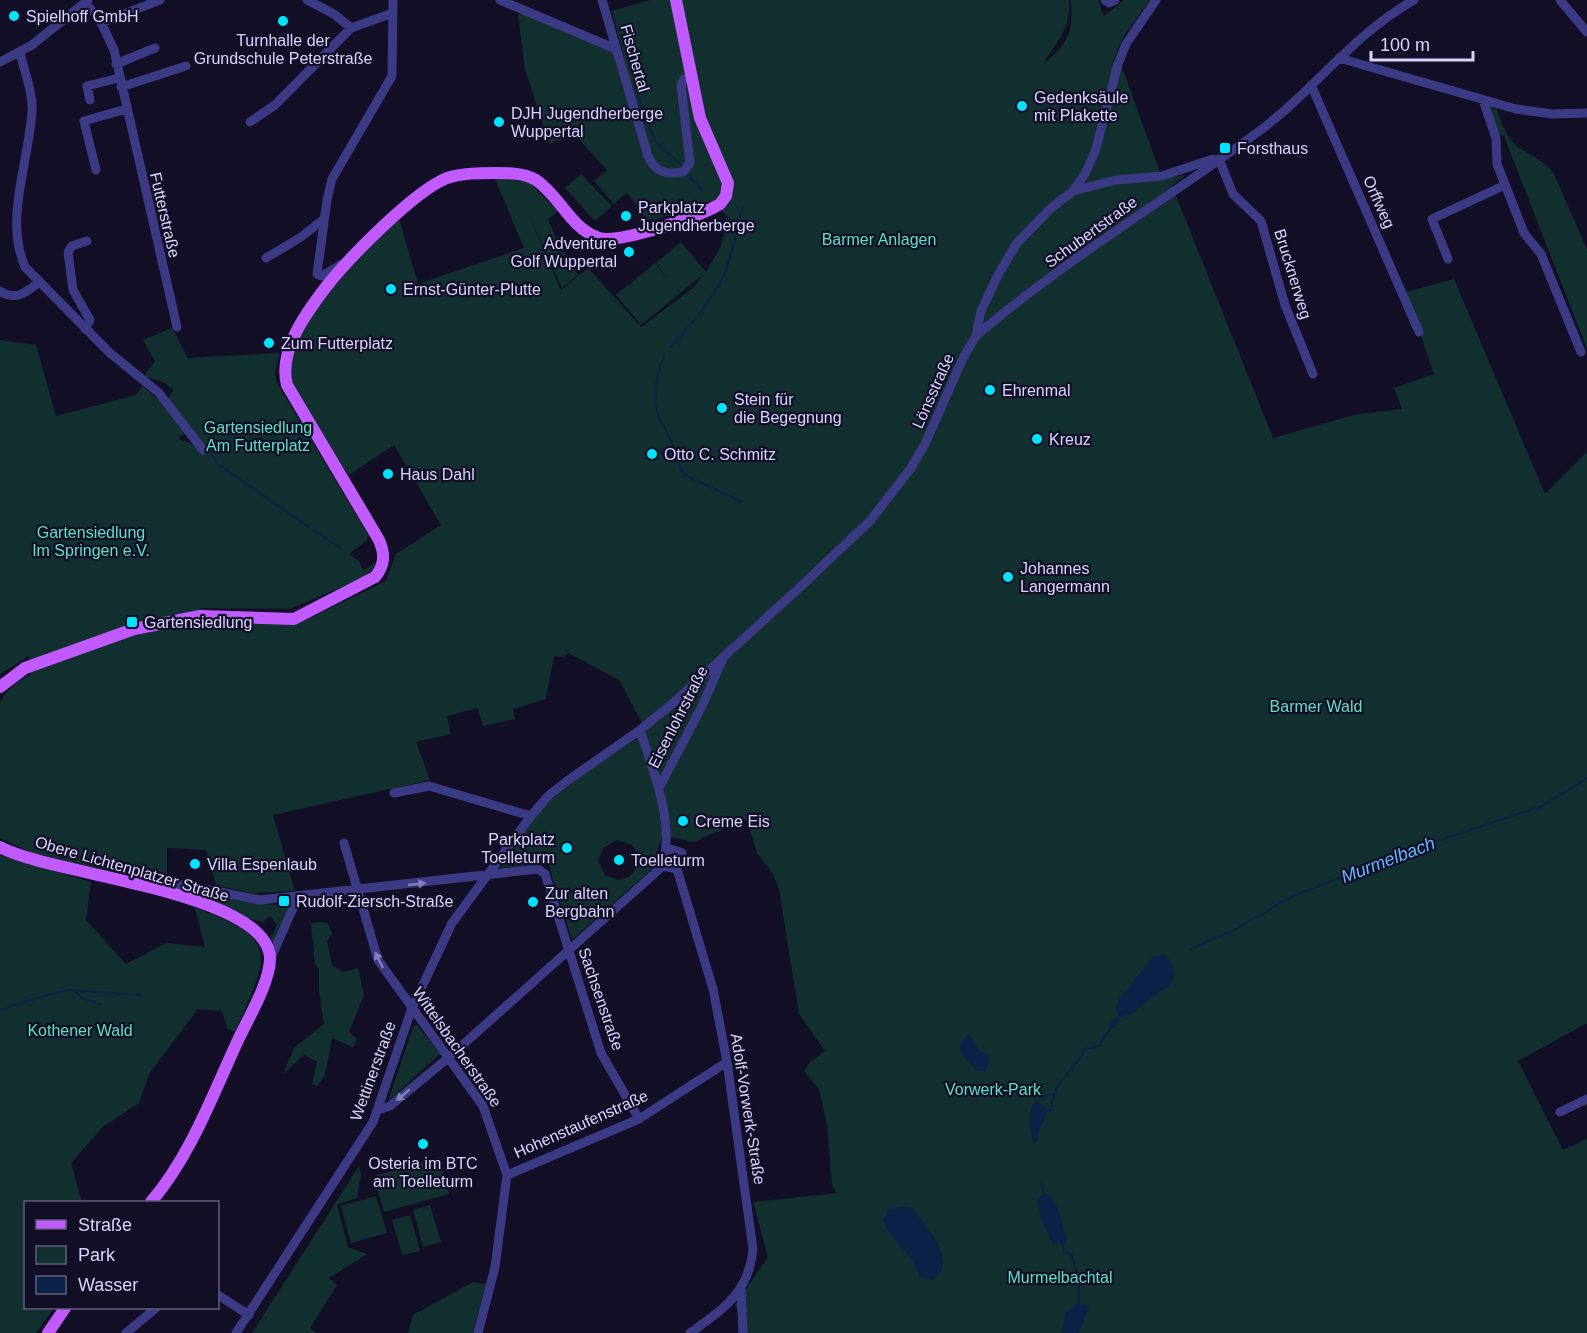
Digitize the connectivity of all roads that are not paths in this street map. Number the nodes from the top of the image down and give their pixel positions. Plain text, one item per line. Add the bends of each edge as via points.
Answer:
1 (160, 0) edge
2 (306, 0) edge
3 (393, 0) edge
4 (500, 0) edge
5 (602, 0) edge
6 (676, 0) edge
7 (1105, 0) edge
8 (1115, 0) edge
9 (1156, 0) edge
10 (1414, 0) edge
11 (1560, 0) edge
12 (86, 1) edge
13 (523, 5) edge
14 (393, 13) junction
15 (101, 23) junction
16 (351, 28) junction
17 (1587, 32) edge
18 (155, 48) dead end
19 (616, 49) junction
20 (20, 52) junction
21 (1339, 58) junction
22 (0, 62) edge
23 (116, 64) junction
24 (186, 66) dead end
25 (691, 77) junction
26 (120, 82) junction
27 (1311, 85) junction
28 (90, 100) dead end
29 (1483, 100) junction
30 (126, 109) junction
31 (1587, 113) edge
32 (250, 122) dead end
33 (1222, 157) junction
34 (96, 170) dead end
35 (1505, 185) junction
36 (1073, 191) junction
37 (324, 219) junction
38 (87, 241) dead end
39 (266, 258) dead end
40 (1449, 259) dead end
41 (347, 261) junction
42 (38, 283) junction
43 (0, 291) edge
44 (177, 327) dead end
45 (85, 329) junction
46 (1419, 332) dead end
47 (976, 336) junction
48 (1581, 352) dead end
49 (1313, 374) dead end
50 (203, 450) dead end
51 (723, 658) junction
52 (0, 687) edge
53 (640, 730) junction
54 (658, 788) junction
55 (394, 793) dead end
56 (531, 816) junction
57 (344, 843) dead end
58 (0, 847) edge
59 (668, 848) junction
60 (663, 866) junction
61 (677, 869) junction
62 (486, 876) junction
63 (137, 885) junction
64 (358, 890) junction
65 (298, 897) junction
66 (569, 950) junction
67 (270, 960) junction
68 (412, 1008) junction
69 (448, 1058) junction
70 (727, 1062) junction
71 (1587, 1099) edge
72 (378, 1110) junction
73 (1560, 1112) dead end
74 (639, 1119) junction
75 (507, 1174) junction
76 (152, 1201) edge
77 (741, 1289) junction
78 (219, 1296) edge
79 (64, 1309) edge
80 (155, 1309) edge
81 (249, 1315) junction
82 (48, 1333) edge
83 (126, 1333) edge
84 (236, 1333) edge
85 (478, 1333) edge
86 (690, 1333) edge
87 (743, 1333) edge

1 - 15 street
2 - 16 street
3 - 14 street
4 - 13 street
5 - 19 street, Fischertal
6 - 25 main road
7 - 8 street
9 - 36 street, Lönsstraße via 1126,44 1095,152
10 - 21 street, Schubertstraße via 1380,21
11 - 17 street
12 - 15 street, Futterstraße
12 - 20 street
13 - 19 street
14 - 16 street
14 - 37 street via 392,76 337,169
15 - 23 street, Futterstraße
16 - 32 street via 275,105
18 - 23 street
19 - 25 street, Fischertal via 651,164 666,173 683,172 690,163 681,85
20 - 22 street
20 - 42 street via 32,112 16,238 25,267
21 - 27 street, Schubertstraße
21 - 29 street
23 - 26 street, Futterstraße
24 - 26 street
25 - 41 main road via 706,137 728,183 726,196 713,208 611,240 586,231 543,186 527,176 461,175 430,187
26 - 28 street via 87,86
26 - 30 street, Futterstraße
27 - 33 street, Schubertstraße via 1273,121
27 - 46 street, Orffweg
29 - 31 street via 1537,112
29 - 35 street via 1496,138 1497,164
30 - 34 street via 84,121
30 - 44 street, Futterstraße
33 - 36 street, Schubertstraße via 1162,176 1116,180
33 - 47 street, Schubertstraße
33 - 49 street, Brucknerweg via 1233,194 1261,221 1285,305
35 - 40 street via 1432,219
35 - 48 street via 1524,233 1541,254
36 - 47 street, Lönsstraße via 1017,243 981,311
37 - 39 street
37 - 41 street via 317,274 322,276
38 - 45 street via 72,246 68,252 73,290 90,320
41 - 52 main road via 313,304 296,334 286,357 285,378 379,540 383,565 375,577 294,619 200,616 134,629 25,668
42 - 43 street via 16,297
42 - 45 street
45 - 50 street via 159,393
47 - 51 street, Lönsstraße via 925,444 870,521
51 - 53 street, Lönsstraße
51 - 54 street, Eisenlohrstraße
53 - 54 street
53 - 56 street, Wettinerstraße via 567,781
54 - 59 street
55 - 56 street via 429,786
56 - 62 street, Wettinerstraße
57 - 64 street
58 - 63 main road, Obere Lichtenplatzer Straße
59 - 60 street
59 - 61 street, Adolf-Vorwerk-Straße via 682,852
60 - 61 street
60 - 66 street
61 - 70 street, Adolf-Vorwerk-Straße via 707,964
64 -> 62 street
62 - 66 street, Sachsenstraße via 538,869 545,874
62 - 68 street, Wettinerstraße via 452,923
63 - 65 street via 184,885 260,900
63 - 67 main road, Obere Lichtenplatzer Straße via 206,905 245,922 263,940
64 - 65 street
68 -> 64 street, Wittelsbacherstraße via 378,960
65 - 67 street
66 - 69 street
66 - 74 street, Sachsenstraße via 601,1053
67 - 76 main road via 255,1005 180,1164
68 - 69 street, Wittelsbacherstraße
68 - 72 street, Wettinerstraße
69 -> 72 street via 390,1106
69 - 75 street, Wittelsbacherstraße via 488,1115
70 - 74 street, Hohenstaufenstraße
70 - 77 street, Adolf-Vorwerk-Straße via 753,1249 749,1273
71 - 73 street
72 - 81 street, Wettinerstraße
74 - 75 street, Hohenstaufenstraße
75 - 85 street, Wittelsbacherstraße via 495,1267
77 - 86 street, Adolf-Vorwerk-Straße
77 - 87 street
78 - 81 street
79 - 82 main road
80 - 83 street
81 - 84 street, Wettinerstraße

